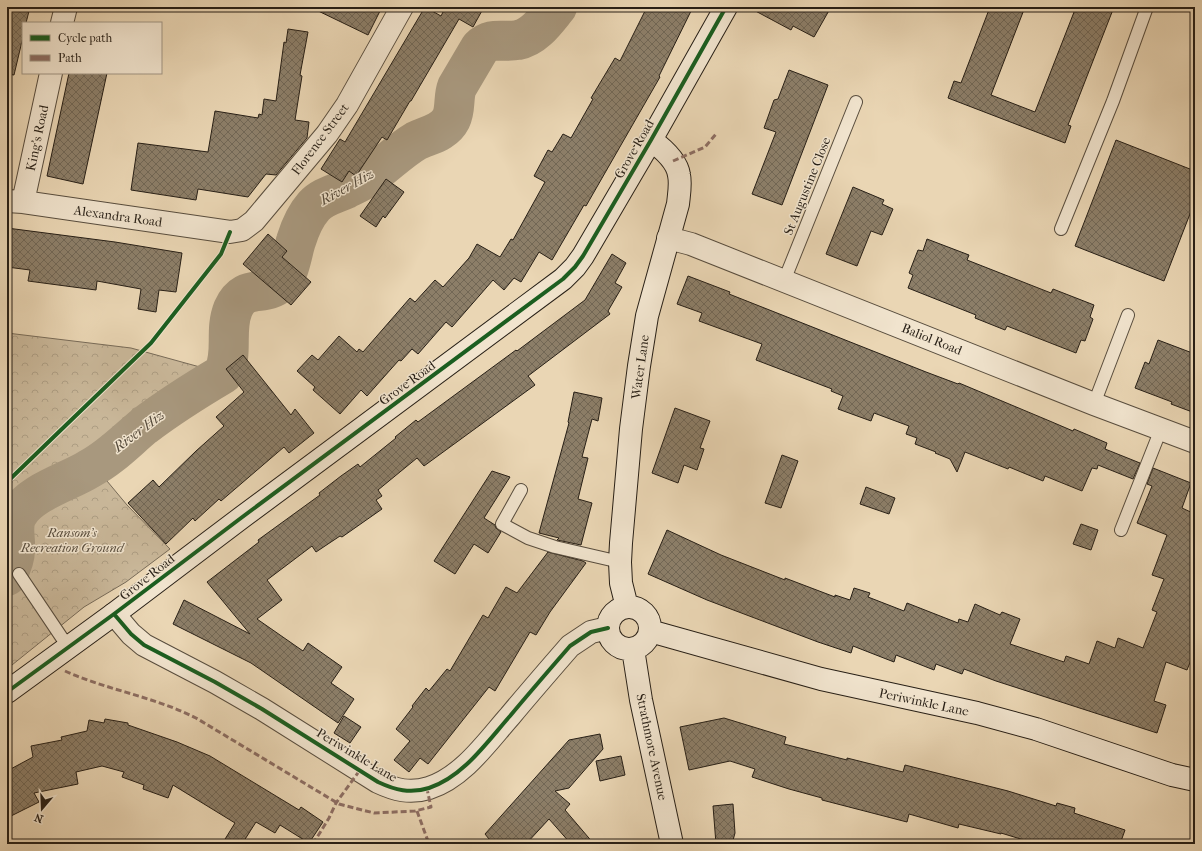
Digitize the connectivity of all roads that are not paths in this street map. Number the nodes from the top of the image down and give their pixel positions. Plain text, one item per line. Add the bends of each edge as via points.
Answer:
1 (66, 7) edge
2 (402, 7) edge
3 (726, 7) edge
4 (1147, 7) edge
5 (62, 22) edge
6 (51, 74) edge
7 (856, 102) dead end
8 (652, 140) junction
9 (15, 202) edge
10 (1061, 229) dead end
11 (230, 232) joint
12 (668, 238) junction
13 (784, 281) junction
14 (1128, 315) dead end
15 (1094, 404) junction
16 (1161, 429) junction
17 (1195, 442) edge
18 (521, 490) dead end
19 (1120, 530) dead end
20 (620, 562) junction
21 (19, 574) dead end
22 (627, 608) junction
23 (114, 614) junction
24 (608, 628) junction
25 (650, 631) junction
26 (69, 646) junction
27 (633, 649) junction
28 (7, 692) edge
29 (1195, 780) edge
30 (672, 844) edge

1 - 5 street
2 - 11 street, Florence Street via 347,105 327,134 254,221 242,230
3 - 8 street, Grove Road
4 - 10 lane via 1113,101
6 - 9 street, King's Road
7 - 13 lane, St Augustine Close
8 - 12 street, Water Lane via 663,149 679,173 678,204
8 - 23 street, Grove Road via 583,256 563,279
9 - 11 street, Alexandra Road
12 - 13 street, Baliol Road via 691,244
12 - 20 street, Water Lane via 647,316 639,366
13 - 15 street, Baliol Road
14 - 15 lane
15 - 16 street, Baliol Road
16 - 17 street, Baliol Road
16 - 19 lane
18 - 20 lane via 502,524 528,538 555,548
20 - 22 street, Water Lane via 621,583
21 - 26 lane
22 - 24 street via 618,610 610,618
22 - 25 street via 639,610 648,619
23 - 24 street, Periwinkle Lane via 144,645 262,709 378,782 404,791 427,789 441,784 470,762 570,646 590,632
23 - 26 street, Grove Road
24 - 27 street via 611,640 621,648
25 - 27 street via 644,643
25 - 29 street, Periwinkle Lane via 821,679 1036,729 1172,775
26 - 28 street, Grove Road
27 - 30 street, Strathmore Avenue via 641,700

